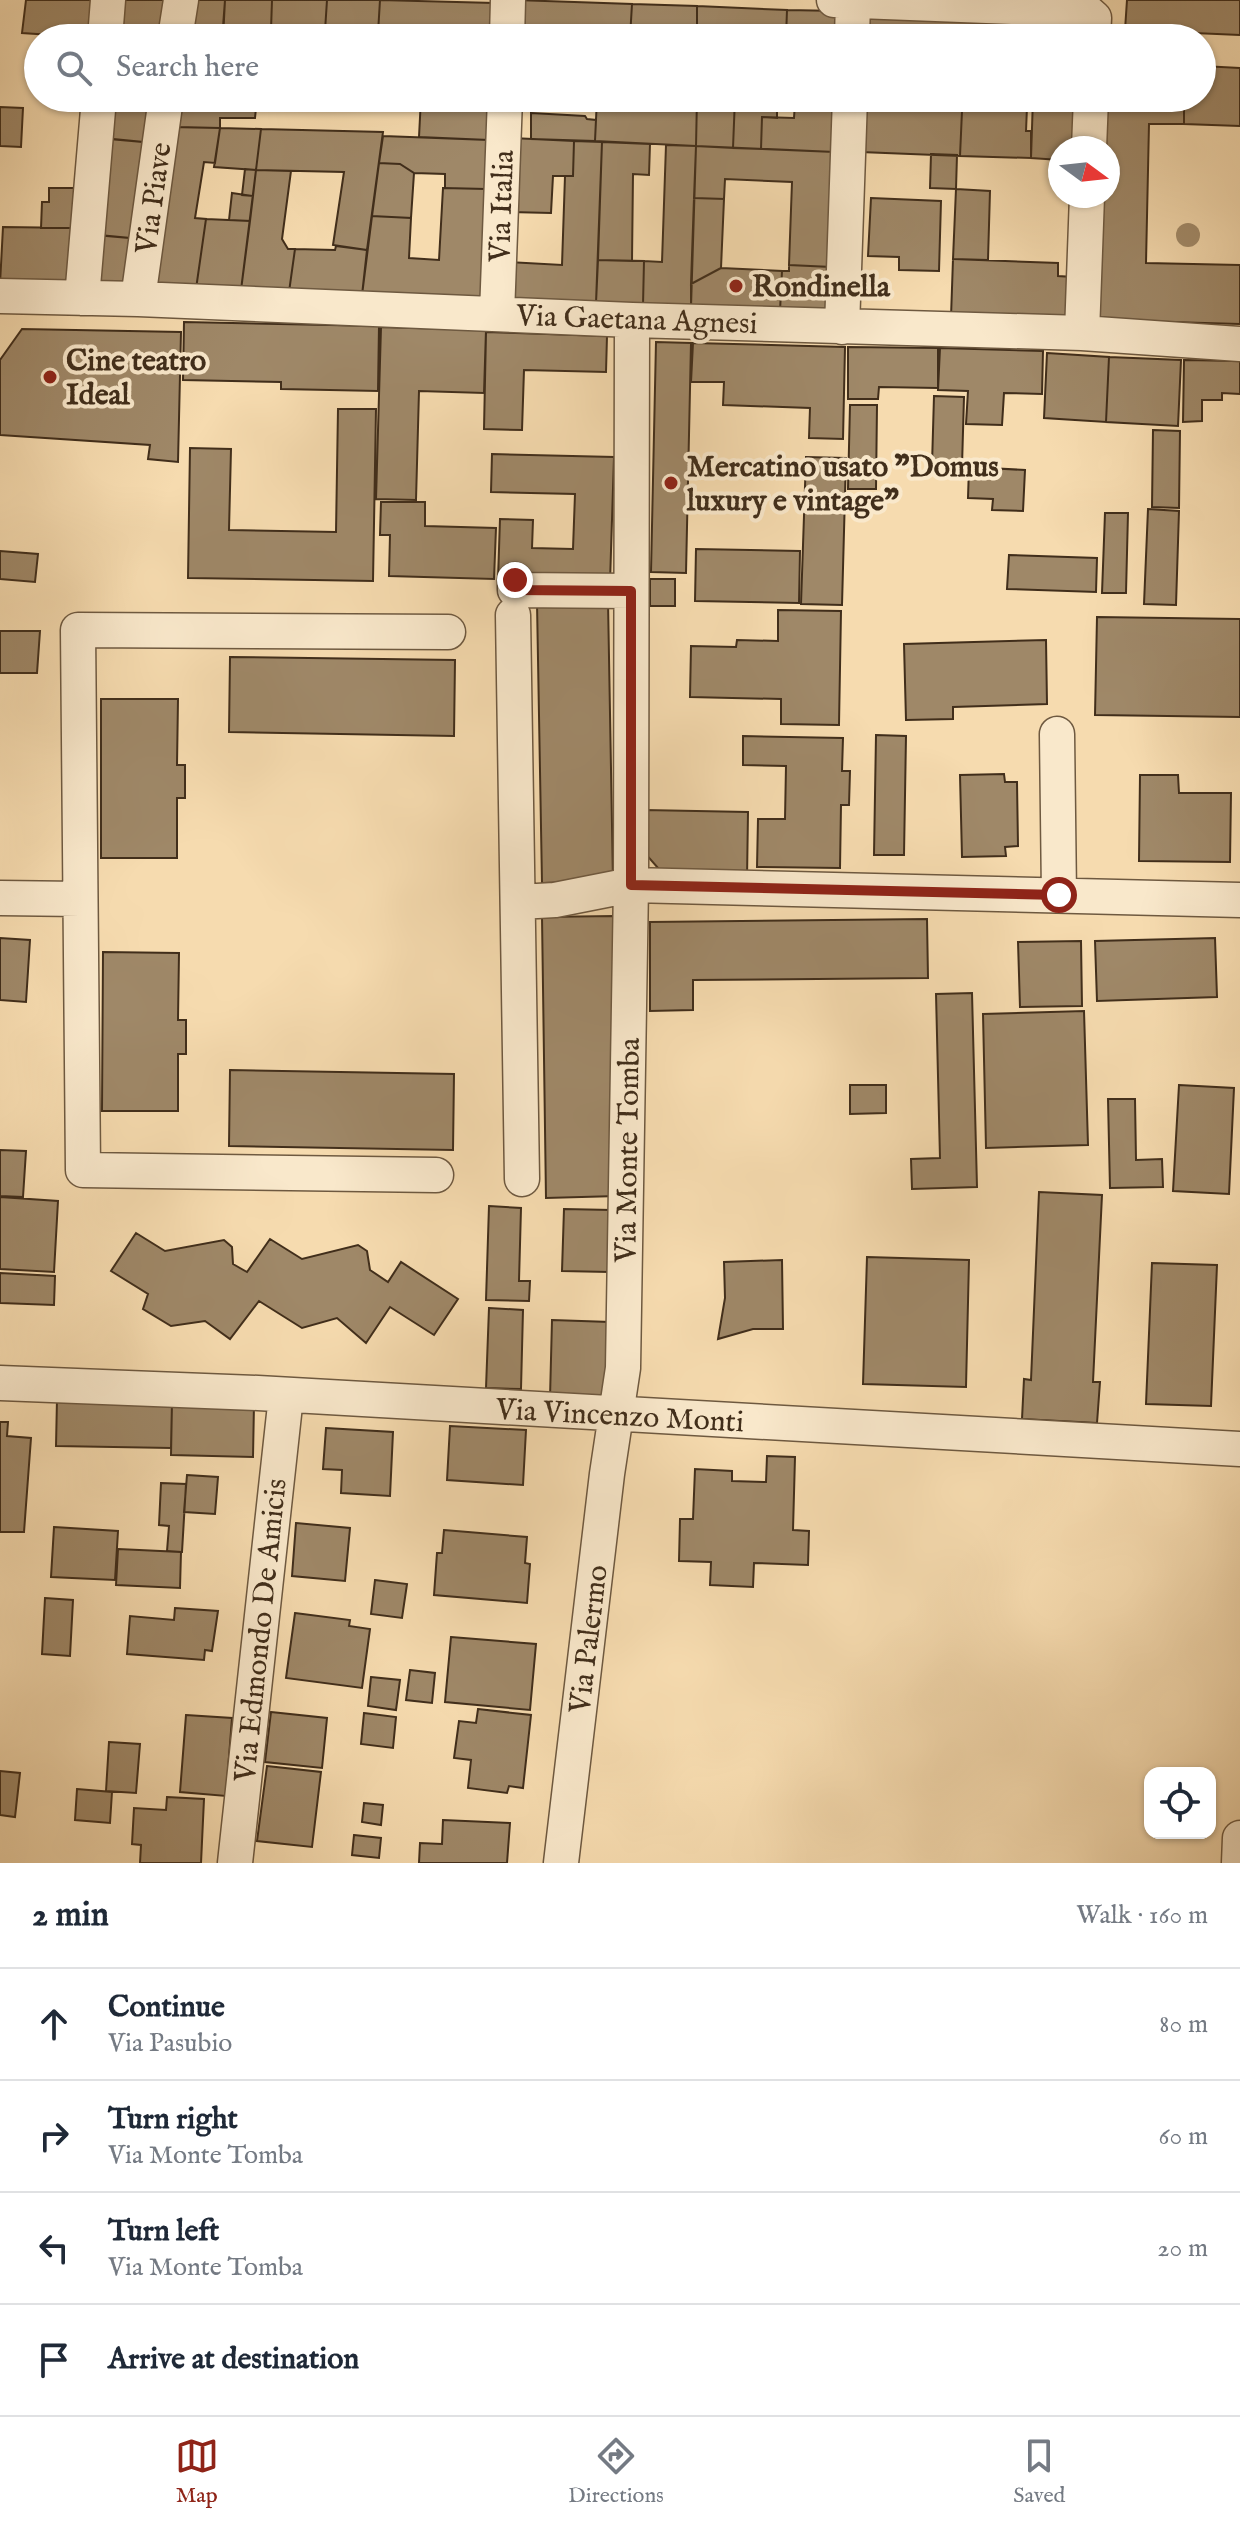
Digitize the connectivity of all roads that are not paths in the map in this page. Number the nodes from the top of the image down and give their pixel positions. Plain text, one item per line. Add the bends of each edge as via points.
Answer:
1 (108, 0) edge
2 (181, 0) edge
3 (508, 0) edge
4 (834, 0) edge
5 (853, 1) edge
6 (106, 24) edge
7 (177, 24) edge
8 (507, 24) edge
9 (852, 24) edge
10 (1094, 24) edge
11 (98, 112) edge
12 (164, 112) edge
13 (504, 112) edge
14 (850, 112) edge
15 (1090, 112) edge
16 (1089, 136) edge
17 (1087, 208) edge
18 (0, 296) edge
19 (82, 298) junction
20 (138, 299) junction
21 (497, 314) junction
22 (632, 320) junction
23 (842, 327) junction
24 (1082, 333) junction
25 (1240, 344) edge
26 (515, 580) dead end
27 (631, 591) junction
28 (513, 615) dead end
29 (448, 632) dead end
30 (1057, 734) dead end
31 (631, 885) junction
32 (1059, 895) junction
33 (0, 898) edge
34 (80, 899) junction
35 (1240, 900) edge
36 (519, 902) junction
37 (436, 1175) dead end
38 (522, 1179) dead end
39 (0, 1383) edge
40 (286, 1396) junction
41 (618, 1416) junction
42 (1240, 1449) edge
43 (1240, 1838) edge
44 (235, 1863) edge
45 (561, 1863) edge
46 (1239, 1863) edge

1 - 6 street
2 - 7 street
3 - 8 street
4 - 5 street
5 - 9 street
5 - 10 street via 1085,10
11 - 19 street
12 - 20 street, Via Piave
13 - 21 street, Via Italia
14 - 23 street
15 - 16 street
17 - 24 street
18 - 19 street, Via Gaetana Agnesi
19 - 20 street, Via Gaetana Agnesi
20 - 21 street, Via Gaetana Agnesi
21 - 22 street, Via Gaetana Agnesi
22 - 23 street, Via Gaetana Agnesi
22 - 27 street, Via Monte Tomba
23 - 24 street, Via Gaetana Agnesi
24 - 25 street, Via Gaetana Agnesi
26 - 27 street via 515,590
27 - 31 street, Via Monte Tomba
28 - 36 street
29 - 34 street via 78,630
30 - 32 street
31 - 32 street
31 - 36 street
31 - 41 street, Via Monte Tomba
32 - 35 street
33 - 34 street
34 - 37 street via 83,1170
36 - 38 street
39 - 40 street, Via Vincenzo Monti
40 - 41 street, Via Vincenzo Monti
40 - 44 street, Via Edmondo De Amicis
41 - 42 street, Via Vincenzo Monti
41 - 45 street, Via Palermo
43 - 46 street

